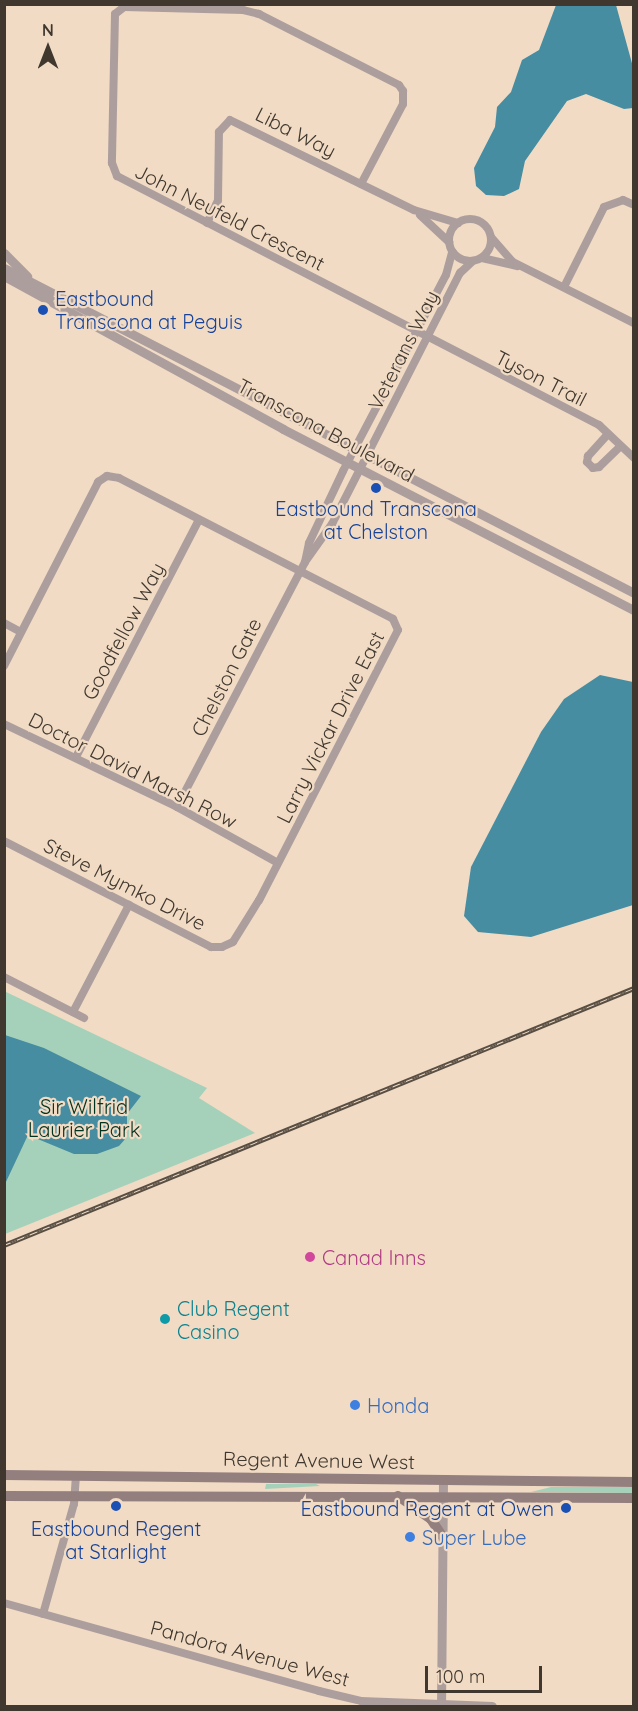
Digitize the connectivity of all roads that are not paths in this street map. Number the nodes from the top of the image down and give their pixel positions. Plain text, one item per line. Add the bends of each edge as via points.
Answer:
1 (219, 6) edge
2 (361, 184) junction
3 (633, 205) edge
4 (414, 210) junction
5 (207, 223) junction
6 (458, 223) junction
7 (491, 237) junction
8 (449, 242) junction
9 (452, 252) junction
10 (4, 253) edge
11 (482, 258) junction
12 (472, 262) junction
13 (521, 267) junction
14 (4, 268) edge
15 (4, 276) edge
16 (35, 284) junction
17 (4, 285) edge
18 (22, 287) junction
19 (564, 287) junction
20 (633, 323) edge
21 (416, 333) junction
22 (426, 338) junction
23 (608, 434) junction
24 (621, 446) junction
25 (354, 449) junction
26 (368, 456) junction
27 (633, 458) edge
28 (347, 462) junction
29 (361, 469) junction
30 (200, 520) junction
31 (305, 562) junction
32 (300, 571) junction
33 (633, 593) edge
34 (633, 609) edge
35 (4, 623) edge
36 (21, 632) junction
37 (4, 666) edge
38 (4, 724) edge
39 (76, 757) junction
40 (177, 807) junction
41 (4, 841) edge
42 (278, 863) junction
43 (129, 906) junction
44 (232, 942) joint
45 (4, 977) edge
46 (73, 1012) junction
47 (84, 1018) dead end
48 (4, 1475) edge
49 (76, 1476) junction
50 (443, 1480) junction
51 (633, 1482) edge
52 (443, 1495) junction
53 (4, 1496) edge
54 (398, 1496) junction
55 (75, 1497) junction
56 (633, 1498) edge
57 (442, 1536) junction
58 (4, 1604) edge
59 (43, 1614) junction
60 (441, 1704) junction
61 (492, 1707) edge

1 - 2 street, John Neufeld Crescent via 259,14 401,87 403,104
1 - 5 street, John Neufeld Crescent via 124,7 114,18 112,169 123,181
2 - 4 street, Liba Way
2 - 5 street, Liba Way via 230,120 219,132 218,200
3 - 19 street via 623,200 604,207
4 - 6 street, Liba Way
4 - 8 street, Liba Way
5 - 21 street, John Neufeld Crescent
6 - 7 street via 479,221
6 - 8 street
7 - 11 street via 490,249
7 - 13 street
8 - 9 street
9 - 12 street via 461,260
9 - 21 street, Veterans Way via 446,275
10 - 16 street
11 - 12 street
11 - 13 street
12 - 22 street, Veterans Way via 460,273
13 - 19 street
14 - 16 street, Transcona Boulevard
15 - 18 street, Transcona Boulevard
16 - 25 street, Transcona Boulevard
17 - 18 street
18 - 28 street, Transcona Boulevard
19 - 20 street
21 - 22 street, John Neufeld Crescent
21 - 25 street, Veterans Way
22 - 23 street, Tyson Trail via 599,425
22 - 26 street, Veterans Way
23 - 24 street, Tyson Trail
23 - 24 street via 588,456 587,462 593,468
24 - 27 street, Tyson Trail
25 - 26 street, Transcona Boulevard
25 - 28 street, Chelston Gate
26 - 29 street, Chelston Gate
26 - 33 street, Transcona Boulevard
28 - 29 street, Transcona Boulevard
28 - 31 street, Chelston Gate via 309,543
29 - 31 street, Chelston Gate via 323,539
29 - 34 street, Transcona Boulevard
30 - 32 street
30 - 36 street via 107,476 98,482
30 - 39 street, Goodfellow Way
31 - 32 street, Chelston Gate
32 - 40 street, Chelston Gate
32 - 42 street, Larry Vickar Drive East via 393,619 398,630
35 - 36 street
36 - 37 street
38 - 39 street, Doctor David Marsh Row
39 - 40 street, Doctor David Marsh Row
40 - 42 street, Doctor David Marsh Row
41 - 43 street, Steve Mymko Drive
42 - 44 street, Larry Vickar Drive East
43 - 44 street, Steve Mymko Drive via 211,947
43 - 46 street
45 - 46 street
46 - 47 street
48 - 49 main road, Regent Avenue West
49 - 50 main road, Regent Avenue West
49 - 55 street
50 - 51 main road, Regent Avenue West
50 - 52 street
52 - 54 main road, Regent Avenue West
52 - 56 main road, Regent Avenue West
52 - 57 street
53 - 55 main road, Regent Avenue West
54 - 55 main road, Regent Avenue West
54 - 57 main road via 431,1519
55 - 59 street
57 - 60 street
58 - 59 street, Pandora Avenue West
59 - 60 street, Pandora Avenue West via 361,1701
60 - 61 street, Pandora Avenue West

